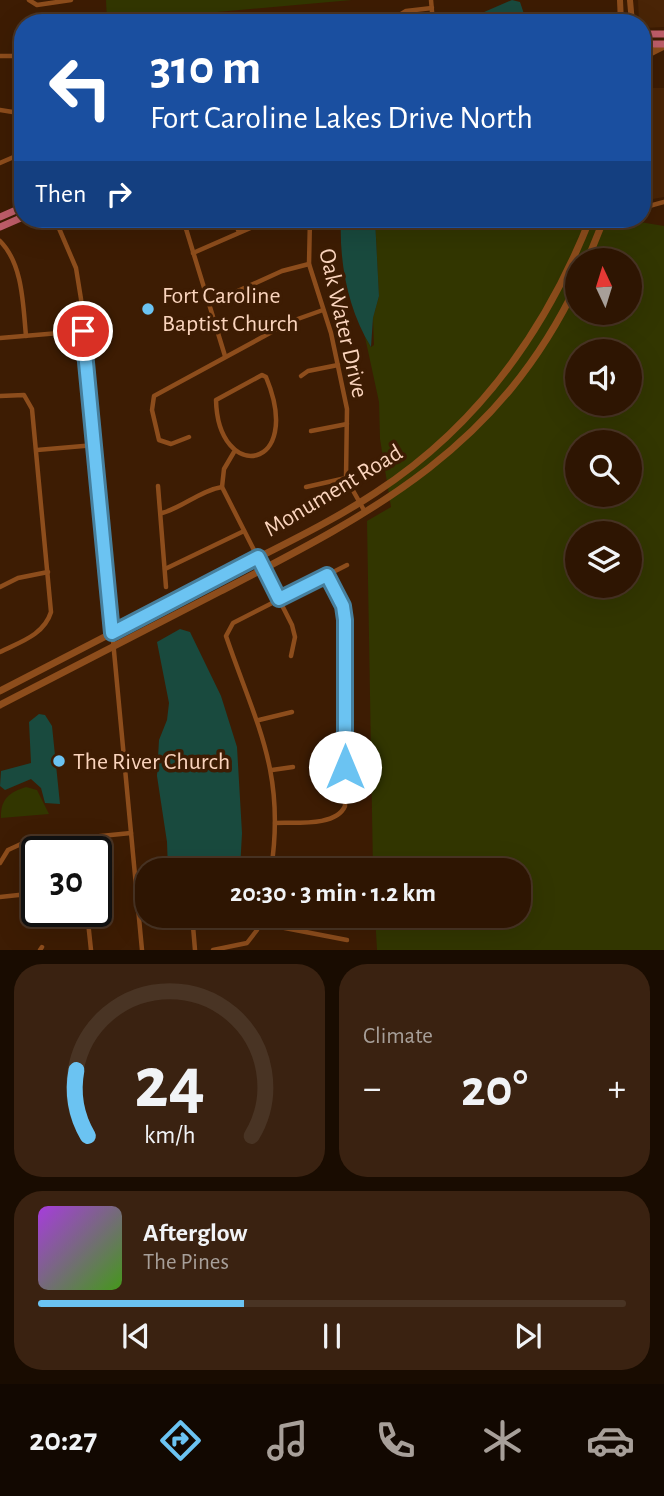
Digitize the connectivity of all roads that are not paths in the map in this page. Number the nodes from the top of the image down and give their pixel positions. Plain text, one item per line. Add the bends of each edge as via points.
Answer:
1 (29, 0) edge
2 (71, 0) edge
3 (431, 0) edge
4 (432, 8) junction
5 (401, 14) edge
6 (432, 14) edge
7 (59, 228) edge
8 (186, 228) edge
9 (237, 228) edge
10 (249, 228) edge
11 (310, 228) edge
12 (586, 228) edge
13 (600, 228) edge
14 (239, 232) junction
15 (0, 241) edge
16 (592, 248) edge
17 (193, 253) junction
18 (309, 264) junction
19 (209, 304) junction
20 (565, 304) edge
21 (323, 310) junction
22 (83, 331) junction
23 (26, 336) junction
24 (0, 338) edge
25 (225, 356) junction
26 (338, 365) junction
27 (301, 376) dead end
28 (0, 396) edge
29 (347, 424) junction
30 (310, 431) dead end
31 (188, 437) dead end
32 (95, 445) junction
33 (37, 450) junction
34 (234, 452) junction
35 (346, 478) junction
36 (158, 486) dead end
37 (222, 487) junction
38 (306, 487) dead end
39 (359, 503) junction
40 (162, 513) junction
41 (366, 514) junction
42 (244, 531) junction
43 (258, 557) junction
44 (347, 565) dead end
45 (265, 568) junction
46 (165, 569) junction
47 (48, 572) junction
48 (327, 575) junction
49 (0, 587) edge
50 (166, 587) dead end
51 (279, 599) junction
52 (112, 633) junction
53 (113, 647) junction
54 (0, 652) edge
55 (291, 656) dead end
56 (0, 691) edge
57 (0, 705) edge
58 (292, 712) dead end
59 (259, 720) junction
60 (293, 767) dead end
61 (272, 769) junction
62 (275, 823) junction
63 (131, 833) junction
64 (272, 858) edge
65 (0, 863) edge
66 (21, 895) edge
67 (0, 897) edge
68 (89, 927) edge
69 (194, 928) edge
70 (256, 928) edge
71 (285, 928) edge
72 (346, 940) dead end
73 (238, 949) edge
74 (91, 950) edge
75 (142, 950) edge
76 (195, 950) edge
77 (213, 950) edge

1 - 2 street via 37,5
3 - 4 street
4 - 5 street
4 - 6 street
7 - 22 street via 76,268
8 - 17 street
9 - 14 street
10 - 14 street
11 - 18 street, Oak Water Drive
12 - 39 main road, Monument Road via 532,337 492,390 428,454
13 - 16 main road
14 - 17 street
15 - 23 street via 20,282
17 - 19 street
18 - 19 street via 282,271
18 - 21 street, Oak Water Drive
19 - 25 street
20 - 41 main road, Monument Road via 542,344 487,415 433,466
21 - 25 street
21 - 26 street, Oak Water Drive
22 - 23 street
22 - 32 street
23 - 24 street
25 - 31 street via 154,396 152,410 159,440 171,444
26 - 27 street
26 - 29 street, Oak Water Drive
28 - 33 street via 21,394 31,404
29 - 30 street
29 - 35 street, Oak Water Drive
32 - 33 street
32 - 52 street
33 - 47 street
34 - 34 street via 247,456 268,450 276,433 278,410 262,375 216,400 221,427
34 - 37 street via 224,469
35 - 38 street
35 - 39 street, Oak Water Drive
36 - 40 street
37 - 40 street
37 - 42 street
39 - 41 street, Oak Water Drive
39 - 43 main road, Monument Road
40 - 46 street
41 - 45 main road, Monument Road
42 - 43 street
42 - 46 street
43 - 45 street
43 - 52 main road, Monument Road
44 - 48 street
45 - 51 street
45 - 53 main road, Monument Road
46 - 50 street
47 - 49 street
47 - 54 street via 51,611 47,623
48 - 51 street
48 - 62 street via 345,620 345,806 336,818
51 - 55 street via 294,630
51 - 59 street via 233,623 226,636
52 - 53 street
52 - 56 main road, Monument Road
53 - 57 main road, Monument Road
53 - 63 street
58 - 59 street
59 - 61 street
60 - 61 street
61 - 62 street
62 - 64 street
63 - 65 street via 20,844 8,850
63 - 75 street
66 - 67 street
68 - 74 street
69 - 76 street
70 - 73 street
71 - 72 street
73 - 77 street

